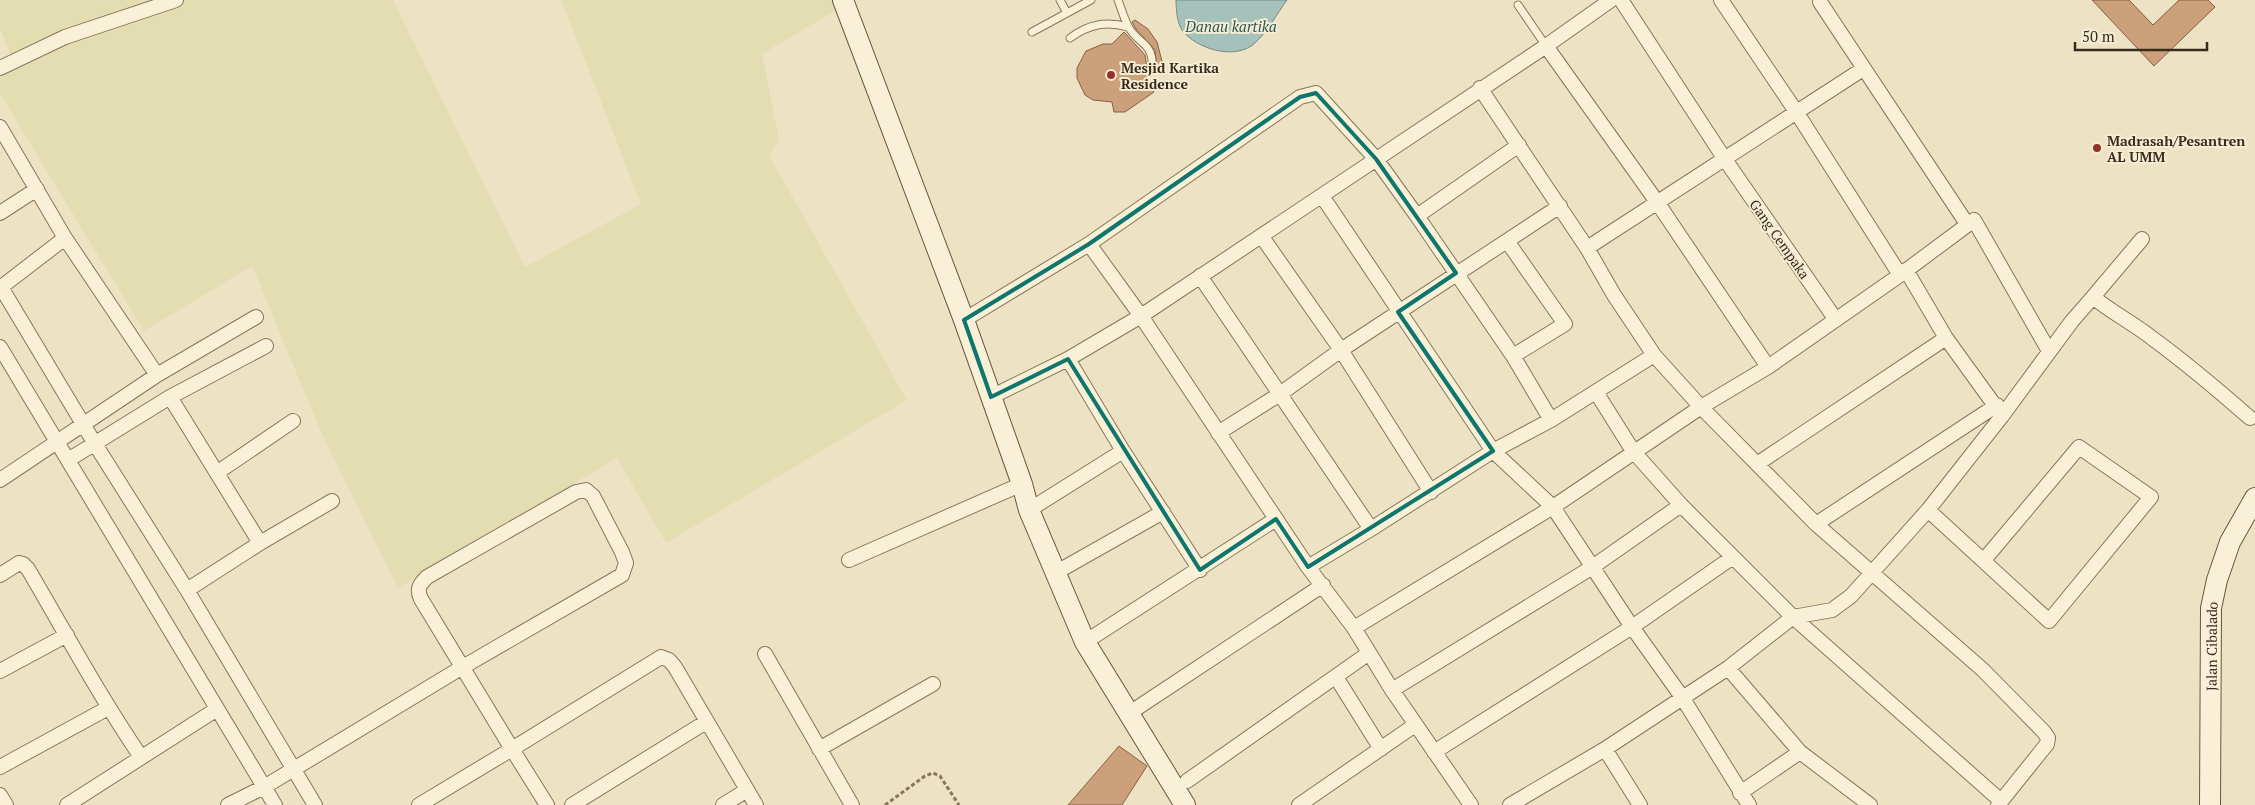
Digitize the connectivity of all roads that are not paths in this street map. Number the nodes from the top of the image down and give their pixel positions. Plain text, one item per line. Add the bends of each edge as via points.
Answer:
1 (176, 0) edge
2 (843, 0) edge
3 (1060, 0) edge
4 (1091, 0) edge
5 (1118, 0) edge
6 (1611, 0) edge
7 (1621, 0) edge
8 (1721, 0) edge
9 (1820, 2) dead end
10 (1518, 5) dead end
11 (1067, 13) junction
12 (1128, 27) junction
13 (1032, 32) dead end
14 (1070, 38) dead end
15 (1546, 46) junction
16 (0, 68) edge
17 (1152, 68) dead end
18 (1863, 70) junction
19 (1480, 88) junction
20 (1797, 113) junction
21 (0, 127) edge
22 (1520, 145) junction
23 (1724, 158) junction
24 (1376, 159) junction
25 (38, 189) junction
26 (1322, 196) junction
27 (1657, 202) junction
28 (1560, 206) junction
29 (0, 213) edge
30 (1417, 216) junction
31 (1967, 224) junction
32 (1262, 237) junction
33 (65, 238) junction
34 (2142, 239) dead end
35 (1506, 241) junction
36 (1089, 244) junction
37 (1587, 248) junction
38 (1456, 273) junction
39 (1903, 273) junction
40 (1200, 276) junction
41 (1, 288) edge
42 (2092, 296) junction
43 (1398, 312) junction
44 (256, 316) dead end
45 (1141, 316) junction
46 (964, 320) junction
47 (1836, 320) junction
48 (1946, 338) junction
49 (266, 346) dead end
50 (0, 347) edge
51 (1341, 350) junction
52 (2049, 351) junction
53 (1654, 355) junction
54 (1513, 356) junction
55 (1068, 360) junction
56 (1768, 367) junction
57 (157, 375) junction
58 (1596, 392) junction
59 (1280, 394) junction
60 (170, 397) junction
61 (991, 397) junction
62 (1701, 407) junction
63 (2000, 411) junction
64 (2250, 418) dead end
65 (1551, 420) junction
66 (293, 421) dead end
67 (83, 423) junction
68 (1218, 433) junction
69 (58, 442) junction
70 (95, 444) junction
71 (1123, 451) junction
72 (1493, 451) junction
73 (1632, 451) junction
74 (68, 460) junction
75 (1757, 464) junction
76 (218, 472) junction
77 (0, 480) edge
78 (1022, 484) junction
79 (1431, 492) junction
80 (2255, 498) edge
81 (332, 501) dead end
82 (1681, 505) junction
83 (1553, 507) junction
84 (1030, 510) junction
85 (1928, 510) junction
86 (1163, 512) junction
87 (1276, 519) junction
88 (1816, 524) junction
89 (1371, 529) junction
90 (260, 542) junction
91 (1733, 556) junction
92 (849, 560) dead end
93 (1984, 560) junction
94 (1308, 567) junction
95 (1591, 568) junction
96 (1200, 570) junction
97 (1055, 573) junction
98 (1874, 573) junction
99 (0, 575) edge
100 (1322, 585) junction
101 (187, 590) junction
102 (1793, 617) junction
103 (1632, 627) junction
104 (1354, 628) junction
105 (67, 636) junction
106 (1085, 642) junction
107 (1369, 653) junction
108 (765, 654) dead end
109 (461, 668) junction
110 (1728, 668) junction
111 (0, 671) edge
112 (1336, 677) junction
113 (933, 684) dead end
114 (1392, 690) junction
115 (1682, 696) junction
116 (108, 708) junction
117 (217, 710) junction
118 (1128, 714) junction
119 (706, 722) junction
120 (1415, 725) junction
121 (512, 749) junction
122 (820, 749) junction
123 (1381, 749) junction
124 (1605, 749) junction
125 (1434, 752) junction
126 (1800, 752) junction
127 (141, 757) junction
128 (0, 767) edge
129 (293, 769) junction
130 (1187, 780) dead end
131 (264, 787) junction
132 (747, 790) junction
133 (1740, 793) junction
134 (0, 795) edge
135 (1466, 803) edge
136 (1999, 803) edge
137 (6, 805) edge
138 (67, 805) edge
139 (228, 805) edge
140 (274, 805) edge
141 (315, 805) edge
142 (419, 805) edge
143 (547, 805) edge
144 (572, 805) edge
145 (723, 805) edge
146 (756, 805) edge
147 (852, 805) edge
148 (1184, 805) edge
149 (1300, 805) edge
150 (1510, 805) edge
151 (1640, 805) edge
152 (1749, 805) edge
153 (1870, 805) edge
154 (2210, 805) edge

1 - 16 street via 65,37
2 - 46 street
3 - 11 lane
4 - 11 lane
5 - 12 lane
6 - 15 street
7 - 23 street, Gang Cempaka
8 - 20 street
9 - 18 street
10 - 15 lane
11 - 13 lane
12 - 14 lane via 1114,24 1083,28
12 - 17 lane via 1147,47 1153,58
15 - 19 street
15 - 27 street
18 - 20 street
18 - 31 street
19 - 22 street
19 - 24 street
20 - 23 street
20 - 39 street
21 - 25 street
22 - 28 street
22 - 30 street
23 - 27 street
23 - 47 street, Gang Cempaka
24 - 26 street
24 - 30 street
24 - 36 street via 1322,98 1316,93 1309,94 1300,97
25 - 29 street
25 - 33 street
26 - 32 street
26 - 43 street
27 - 37 street
27 - 56 street
28 - 35 street
28 - 37 street
30 - 38 street
31 - 39 street
31 - 52 street via 1974,220
32 - 40 street
32 - 51 street
33 - 41 street
33 - 57 street
34 - 42 street
35 - 38 street
35 - 54 street via 1565,324
36 - 45 street
36 - 46 street
37 - 53 street
38 - 43 street
38 - 54 street
39 - 47 street
39 - 48 street
40 - 45 street
40 - 59 street
41 - 67 street
42 - 52 street
42 - 64 street via 2202,376
43 - 51 street
43 - 72 street
44 - 57 street
45 - 55 street
45 - 68 street
46 - 61 street
47 - 56 street
48 - 63 street
48 - 75 street
49 - 60 street
50 - 69 street
51 - 59 street
51 - 79 street
52 - 63 street
53 - 58 street
53 - 62 street
54 - 65 street
55 - 61 street
55 - 71 street
56 - 62 street
57 - 67 street
58 - 65 street
58 - 73 street
59 - 68 street
59 - 89 street
60 - 70 street
60 - 76 street
61 - 78 street
62 - 73 street
62 - 75 street
63 - 85 street
63 - 88 street
65 - 72 street
66 - 76 street
67 - 69 street
67 - 70 street
68 - 87 street
69 - 74 street
69 - 77 street
70 - 74 street
70 - 101 street
71 - 84 street
71 - 86 street
72 - 79 street
72 - 83 street
73 - 82 street
73 - 83 street
74 - 117 street
75 - 88 street
76 - 90 street
78 - 84 street
78 - 92 street
79 - 89 street
80 - 154 street, Jalan Cibalado via 2230,542 2211,608
81 - 90 street
82 - 91 street
82 - 95 street
83 - 95 street
83 - 104 street
84 - 97 street
85 - 93 street
85 - 98 street
86 - 96 street
86 - 97 street
87 - 94 street
87 - 96 street
88 - 98 street
89 - 94 street
90 - 101 street
91 - 102 street
91 - 103 street
93 - 93 street via 2049,621 2151,497 2079,447
94 - 100 street
95 - 103 street
95 - 114 street
96 - 106 street
97 - 106 street
98 - 102 street via 1832,610
98 - 136 street via 1983,670 2048,738 2047,744
99 - 105 street via 19,563 23,564
100 - 104 street
100 - 118 street
101 - 129 street
102 - 110 street
102 - 136 street
103 - 115 street
103 - 125 street
104 - 107 street
105 - 111 street
105 - 116 street
106 - 118 street
107 - 112 street
107 - 114 street
108 - 122 street
109 - 109 street via 622,575 626,563 622,552 593,496 586,490 576,492 420,584 418,593
109 - 121 street
109 - 129 street
110 - 115 street
110 - 126 street
112 - 123 street
112 - 130 street
113 - 122 street
114 - 120 street
115 - 124 street
115 - 133 street
116 - 127 street
116 - 128 street
117 - 127 street
117 - 131 street
118 - 148 street
119 - 121 street via 675,667 662,658
119 - 132 street
119 - 144 street
120 - 123 street
120 - 125 street
121 - 142 street
121 - 143 street
122 - 147 street
123 - 149 street
124 - 150 street
124 - 151 street
125 - 135 street
126 - 133 street
126 - 153 street
127 - 138 street
129 - 131 street
129 - 141 street
131 - 139 street
131 - 140 street
132 - 145 street
132 - 146 street
133 - 152 street
134 - 137 street

